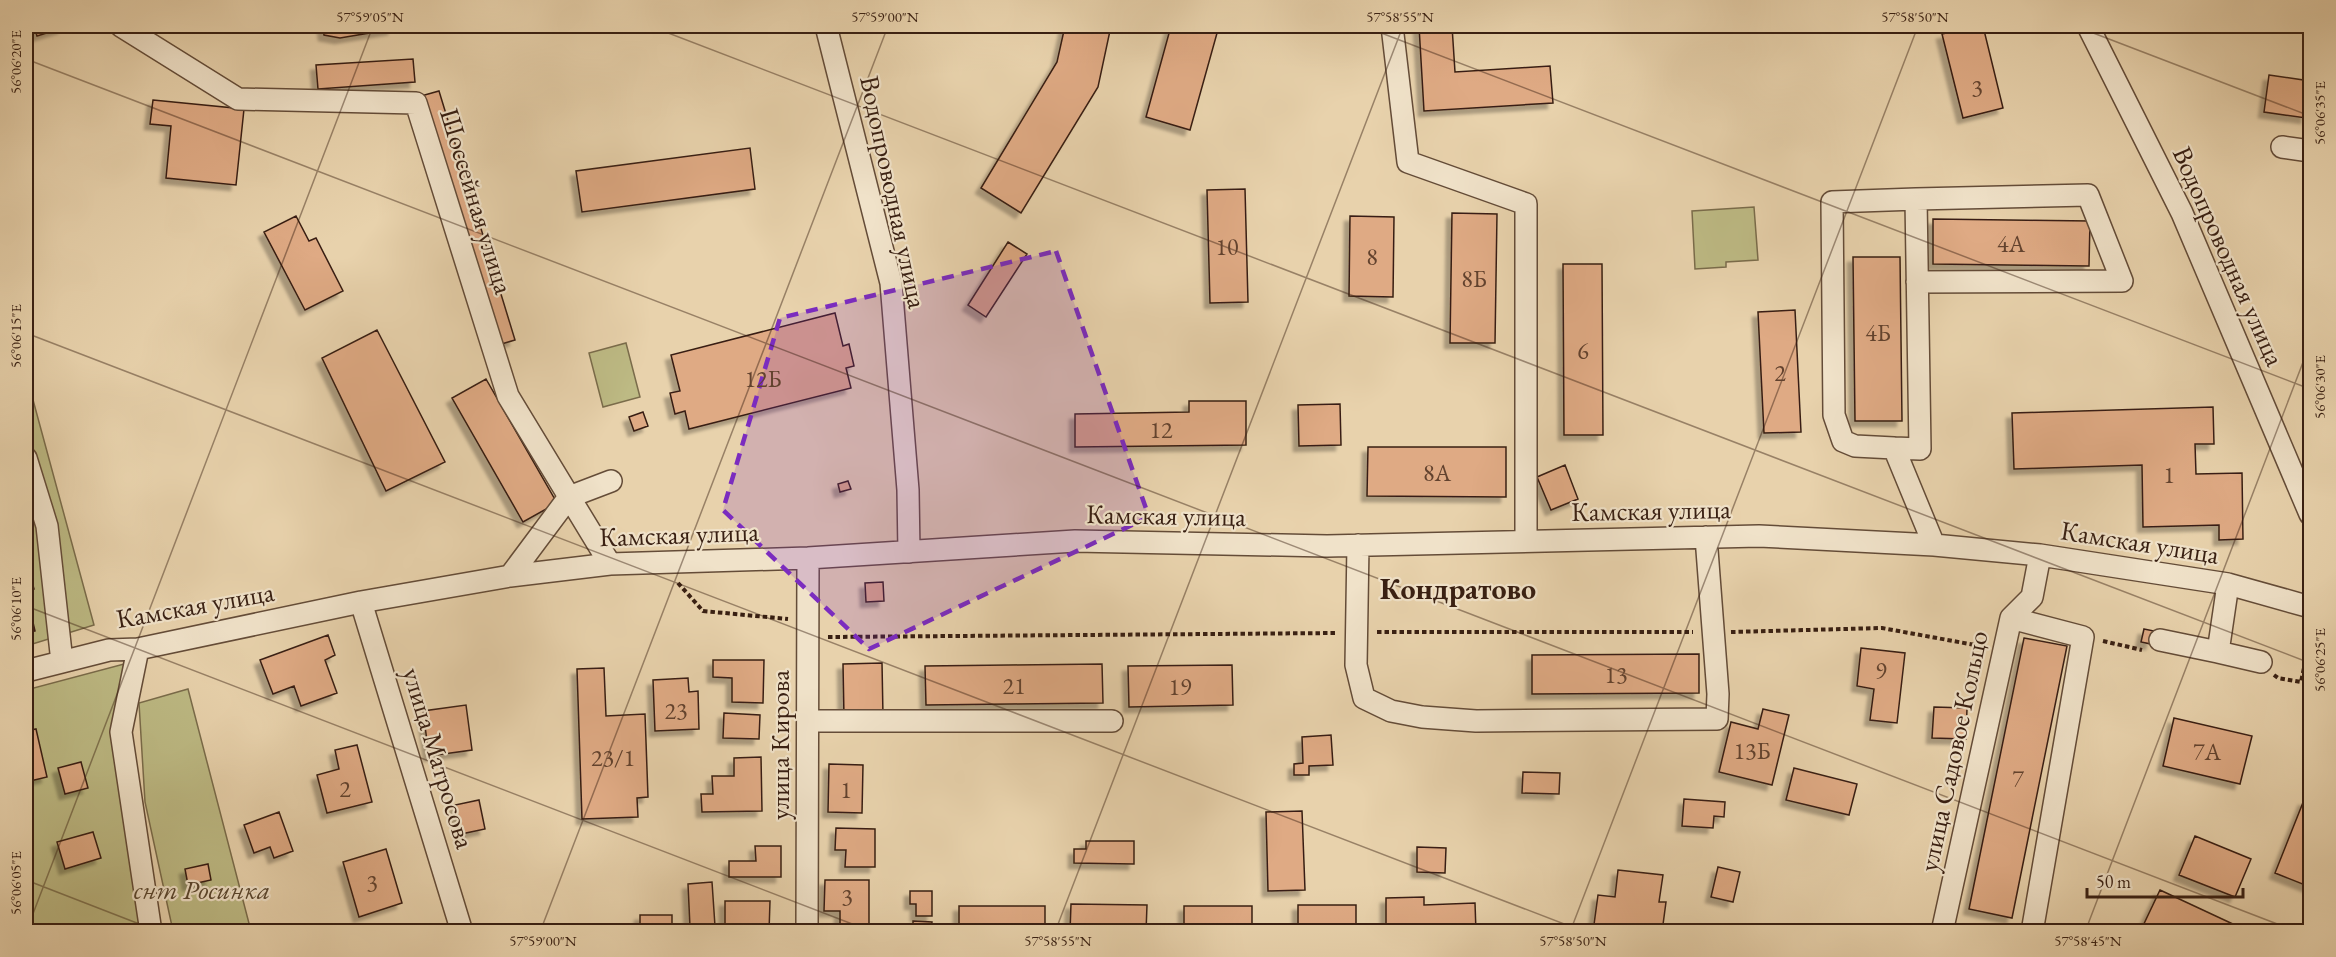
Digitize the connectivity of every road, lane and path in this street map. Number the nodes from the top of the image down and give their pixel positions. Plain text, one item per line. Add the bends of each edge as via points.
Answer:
1 (121, 26) edge
2 (826, 26) edge
3 (1392, 26) edge
4 (2088, 26) edge
5 (2282, 147) dead end
6 (2310, 151) edge
7 (1916, 199) junction
8 (1917, 282) junction
9 (1894, 448) junction
10 (26, 458) edge
11 (611, 481) dead end
12 (569, 497) junction
13 (2310, 514) edge
14 (1706, 537) junction
15 (1526, 541) junction
16 (1358, 545) junction
17 (1934, 545) junction
18 (909, 552) junction
19 (2040, 555) junction
20 (808, 558) junction
21 (661, 563) junction
22 (610, 564) junction
23 (510, 576) junction
24 (2228, 584) junction
25 (361, 602) junction
26 (2310, 607) edge
27 (2011, 618) junction
28 (788, 629) dead end
29 (1356, 632) junction
30 (1713, 632) junction
31 (808, 637) junction
32 (2083, 637) junction
33 (2160, 639) joint
34 (138, 649) junction
35 (2004, 650) junction
36 (2218, 652) junction
37 (62, 662) junction
38 (2260, 662) dead end
39 (2310, 664) edge
40 (26, 671) edge
41 (2278, 678) dead end
42 (808, 721) junction
43 (1112, 721) dead end
44 (151, 932) edge
45 (462, 932) edge
46 (807, 932) edge
47 (1942, 932) edge
48 (2032, 932) edge

1 - 12 street, Шоссейная улица via 238,99 416,103 508,396
2 - 18 street, Водопроводная улица via 891,283 908,490
3 - 15 street via 1408,162 1526,204
4 - 13 street, Водопроводная улица via 2182,213
5 - 6 street
7 - 8 street
7 - 8 street via 2088,195 2122,281
7 - 9 street via 1832,202 1834,415 1843,441 1855,446
8 - 9 street via 1920,449
9 - 17 street
10 - 37 street via 47,526
11 - 12 street
12 - 22 street, Шоссейная улица
12 - 23 street
14 - 15 street, Камская улица
14 - 17 street, Камская улица
14 - 30 street
15 - 16 street, Камская улица
16 - 18 street, Камская улица via 1075,541
16 - 29 street
17 - 19 street, Камская улица
18 - 20 street, Камская улица
19 - 24 street, Камская улица
19 - 27 street, улица Садовое Кольцо via 2032,597
20 - 21 street, Камская улица
20 - 31 street, улица Кирова
21 - 22 street, Камская улица
21 - 28 path via 703,611 788,617
22 - 23 street, Камская улица
23 - 25 street, Камская улица
24 - 26 street, Камская улица
24 - 36 street
25 - 34 street, Камская улица
25 - 45 street, улица Матросова
27 - 32 street
27 - 35 street, улица Садовое Кольцо
29 - 30 path
29 - 30 street via 1356,665 1365,698 1391,711 1476,721 1717,720
29 - 31 path
30 - 35 path via 1882,628
31 - 42 street, улица Кирова
32 - 33 path via 2146,650
32 - 48 street
33 - 36 street
34 - 37 street, Камская улица via 109,650
34 - 44 street via 121,732
35 - 47 street, улица Садовое Кольцо
36 - 38 street
37 - 40 street, Камская улица
39 - 41 path via 2305,663 2301,682
42 - 43 street
42 - 46 street, улица Кирова

